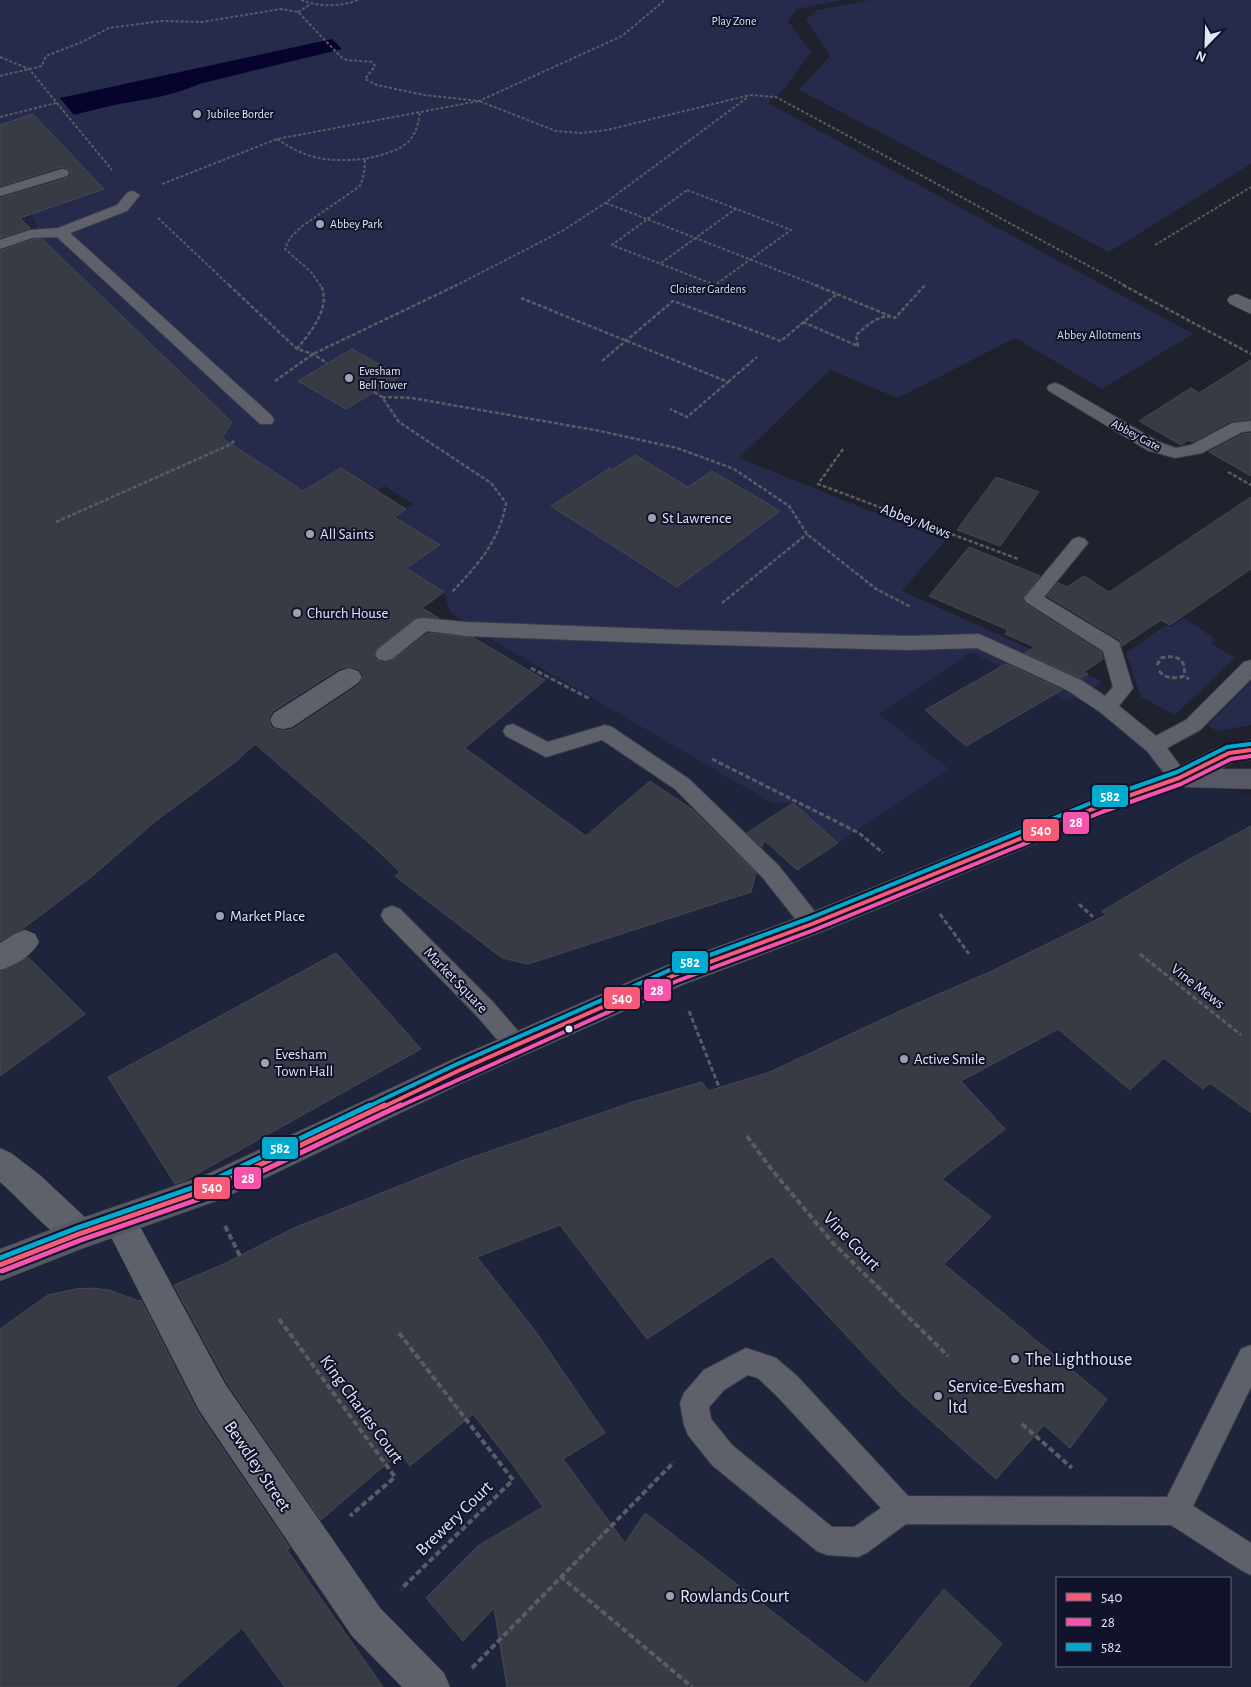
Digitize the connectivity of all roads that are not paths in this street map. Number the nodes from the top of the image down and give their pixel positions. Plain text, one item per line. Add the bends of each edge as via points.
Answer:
1 (62, 173) dead end
2 (0, 192) edge
3 (134, 195) road end
4 (60, 232) junction
5 (0, 245) edge
6 (1054, 388) dead end
7 (266, 420) road end
8 (1251, 426) edge
9 (1079, 543) dead end
10 (385, 654) dead end
11 (1251, 667) edge
12 (349, 678) dead end
13 (1107, 707) junction
14 (283, 720) dead end
15 (513, 731) dead end
16 (1154, 746) junction
17 (1251, 750) edge
18 (1179, 778) junction
19 (1251, 779) edge
20 (392, 915) dead end
21 (812, 924) junction
22 (25, 942) dead end
23 (0, 958) edge
24 (517, 1046) junction
25 (0, 1163) edge
26 (119, 1221) junction
27 (79, 1234) junction
28 (0, 1265) edge
29 (1251, 1358) edge
30 (902, 1510) junction
31 (1175, 1511) junction
32 (1251, 1560) edge
33 (430, 1687) edge

1 - 2 lane
3 - 4 lane via 122,208
4 - 5 lane via 30,234
4 - 7 lane
6 - 8 lane, Abbey Gate via 1153,446 1175,453 1196,449 1238,427
9 - 13 lane via 1034,598 1112,647 1123,688
10 - 13 lane via 423,624 466,629 909,643 979,641 1074,685
11 - 16 lane via 1193,725
12 - 14 street
13 - 16 lane
15 - 21 lane via 546,750 605,732 682,784 771,872
16 - 18 lane
17 - 18 main road via 1230,753
18 - 19 main road
18 - 21 main road via 1100,806
20 - 24 lane, Market Square
21 - 24 main road via 674,975
22 - 23 street
24 - 26 main road via 211,1188
25 - 27 street
26 - 27 main road
26 - 33 street, Bewdley Street via 212,1398 366,1622
27 - 28 main road
29 - 31 lane
30 - 30 lane via 858,1542 827,1541 722,1455 698,1425 694,1403 714,1380 746,1361 766,1367
30 - 31 lane
31 - 32 lane

